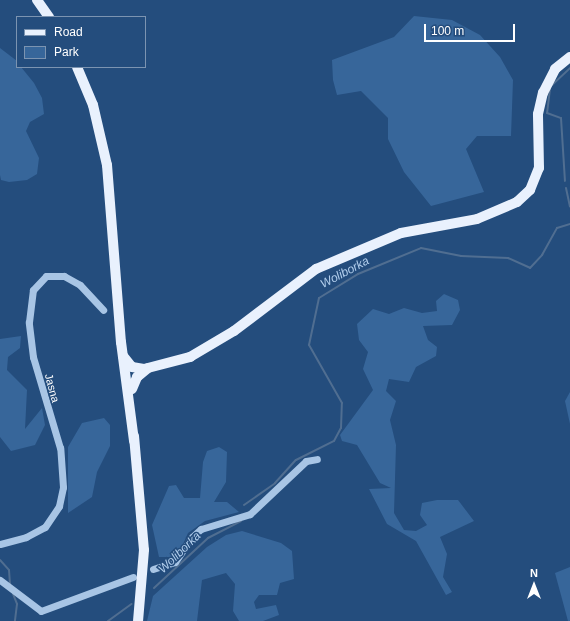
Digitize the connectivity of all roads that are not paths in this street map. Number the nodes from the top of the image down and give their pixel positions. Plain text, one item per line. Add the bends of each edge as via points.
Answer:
1 (38, 0) edge
2 (48, 16) edge
3 (570, 57) edge
4 (77, 68) edge
5 (103, 310) dead end
6 (130, 360) junction
7 (170, 363) junction
8 (148, 368) junction
9 (132, 389) junction
10 (134, 441) junction
11 (317, 459) dead end
12 (0, 544) edge
13 (153, 570) dead end
14 (133, 577) dead end
15 (0, 580) edge
16 (138, 621) edge

1 - 2 main road
3 - 7 main road via 556,69 543,93 538,110 539,168 530,190 516,202 482,218 401,234 316,269 212,346 190,358
4 - 6 main road via 103,144
5 - 12 street, Jasna via 80,285 64,276 46,276 33,290 29,322 33,357 60,448 62,492 59,506 45,527
6 - 7 main road
6 - 8 main road
6 - 9 main road
6 - 10 main road via 125,376
7 - 8 main road
8 - 9 main road via 137,377
9 - 10 main road
10 - 16 main road via 144,550
11 - 13 street via 306,461 250,514 201,530 192,537 175,562
14 - 15 street via 46,611 35,609

